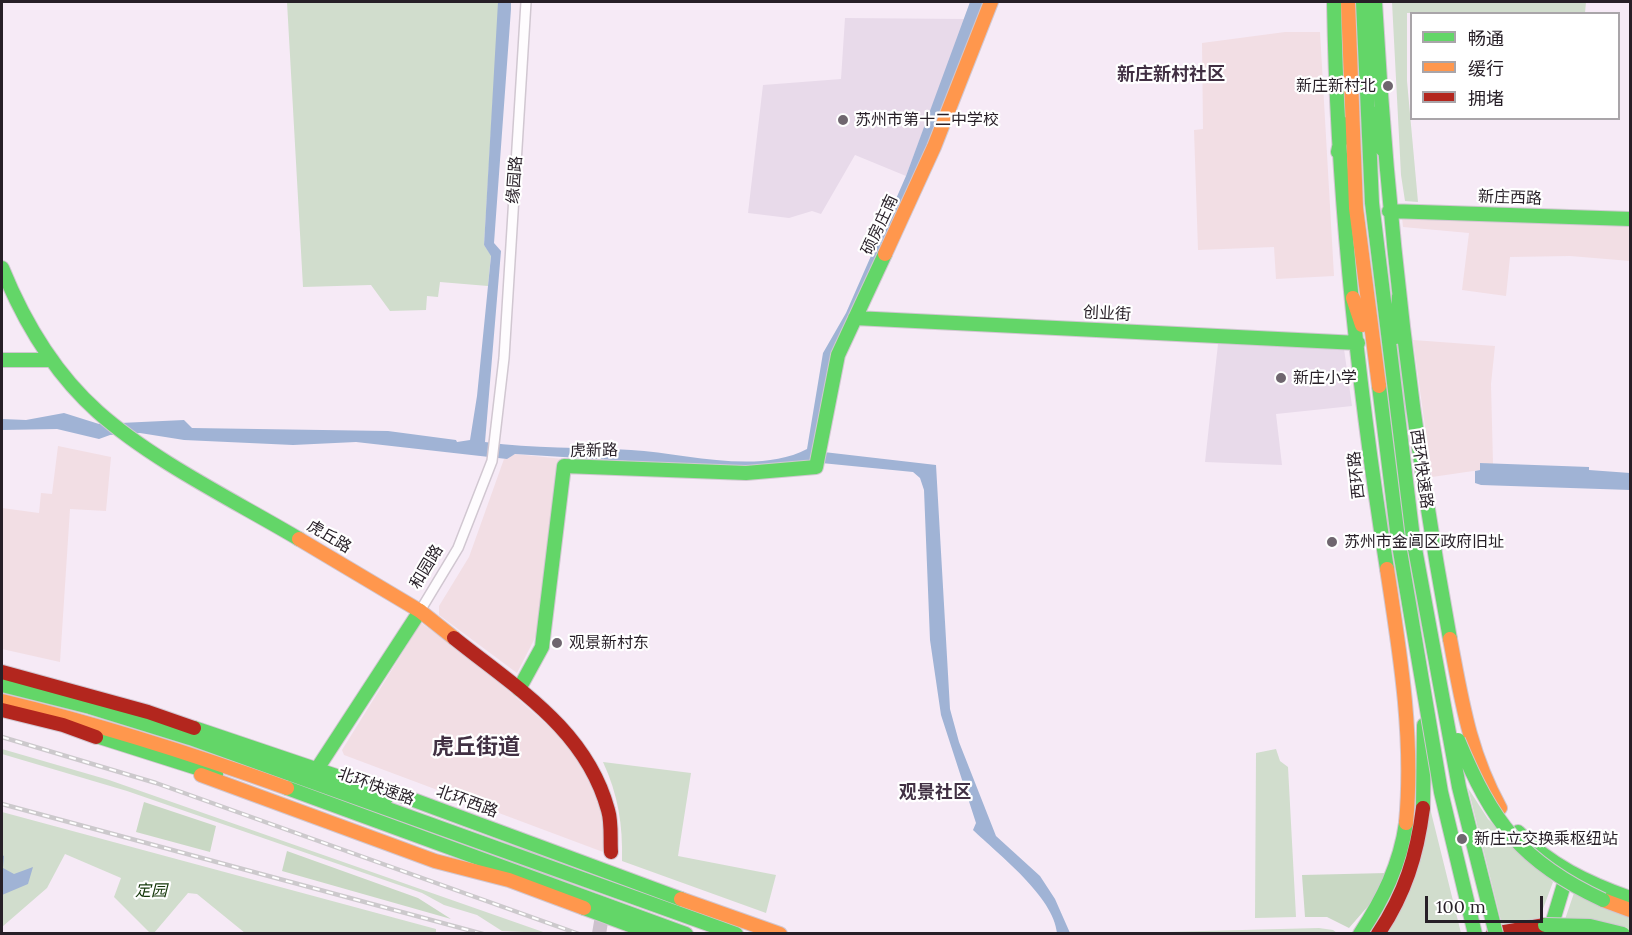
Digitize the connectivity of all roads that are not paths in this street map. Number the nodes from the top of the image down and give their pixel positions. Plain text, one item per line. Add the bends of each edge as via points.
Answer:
1 (526, 2) edge
2 (991, 2) edge
3 (1334, 2) edge
4 (1348, 2) edge
5 (1363, 2) edge
6 (1375, 2) edge
7 (1365, 91) junction
8 (1350, 94) junction
9 (1383, 150) junction
10 (1338, 152) junction
11 (1389, 211) junction
12 (1630, 219) edge
13 (2, 268) edge
14 (1399, 296) junction
15 (1353, 298) junction
16 (855, 318) junction
17 (1358, 343) junction
18 (504, 358) joint
19 (1374, 359) junction
20 (2, 360) edge
21 (52, 360) junction
22 (1393, 377) junction
23 (818, 460) joint
24 (420, 611) junction
25 (1452, 651) junction
26 (1399, 661) junction
27 (2, 672) edge
28 (2, 685) edge
29 (519, 689) junction
30 (2, 701) edge
31 (1443, 702) junction
32 (1424, 703) junction
33 (2, 710) edge
34 (63, 725) junction
35 (1452, 725) junction
36 (188, 745) junction
37 (318, 769) junction
38 (342, 778) junction
39 (611, 852) dead end
40 (499, 864) junction
41 (1568, 870) junction
42 (571, 876) junction
43 (1630, 898) edge
44 (1630, 910) edge
45 (654, 933) edge
46 (686, 933) edge
47 (736, 933) edge
48 (780, 933) edge
49 (1360, 933) edge
50 (1378, 933) edge
51 (1475, 933) edge
52 (1494, 933) edge
53 (1505, 933) edge
54 (1549, 933) edge
55 (1623, 933) edge

1 - 18 street, 缘园路
2 - 16 main road, 硕房庄南 via 934,147
3 - 10 main road, 西环路
4 - 8 main road, 西环快速路
5 - 7 main road, 西环快速路
6 - 9 main road
7 - 9 main road
7 - 22 main road, 西环快速路 via 1372,208
8 - 10 main road
8 - 19 main road, 西环快速路 via 1356,208
9 - 11 main road
10 - 15 main road, 西环路
11 - 12 main road, 新庄西路
11 - 14 main road
13 - 21 main road, 虎丘路 via 19,307
14 - 22 main road
14 - 25 main road via 1425,502
15 - 17 main road, 西环路
15 - 19 main road
16 - 17 main road, 创业街
16 - 23 main road, 硕房庄南 via 838,355
17 - 26 main road, 西环路
18 - 24 street, 和园路 via 492,462 458,548
19 - 32 main road, 西环快速路, bridge
20 - 21 main road
21 - 24 main road, 虎丘路 via 98,414 129,438
22 - 31 main road, 西环快速路, bridge via 1413,538
23 - 29 main road, 虎新路 via 746,473 564,466 542,647
24 - 29 main road, 虎丘路
24 - 37 main road, 和园路
25 - 26 main road
25 - 41 main road via 1472,747 1496,802 1527,842
26 - 49 main road, 西环路 via 1407,731 1405,830 1388,889
27 - 37 main road, 北环西路 via 148,712
28 - 36 main road, 北环快速路 via 90,707
29 - 39 main road, 虎丘路 via 564,729 593,767 607,806
30 - 36 main road, 北环快速路
31 - 35 main road, bridge
31 - 52 main road, 西环快速路, bridge
32 - 50 main road, bridge via 1424,794 1418,848 1405,891
32 - 51 main road, 西环快速路, bridge
33 - 34 main road
34 - 40 main road via 426,849
34 - 45 main road via 435,861 509,880
35 - 44 main road, bridge via 1481,795 1522,850 1569,885
35 - 53 main road, bridge
36 - 40 main road, 北环快速路
36 - 42 main road, 北环快速路
37 - 38 main road, 北环西路
38 - 42 main road via 506,844
38 - 48 main road, 北环西路 via 384,789 702,908
40 - 46 main road, 北环快速路
41 - 43 main road
41 - 54 main road
42 - 47 main road, 北环快速路
52 - 55 main road, bridge via 1564,925

